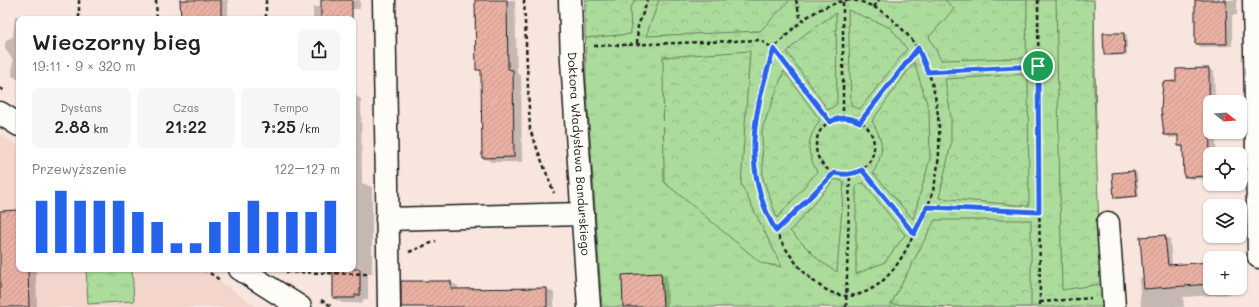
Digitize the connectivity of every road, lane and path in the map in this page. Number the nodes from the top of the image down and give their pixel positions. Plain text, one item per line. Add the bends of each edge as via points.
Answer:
1 (79, 0) edge
2 (156, 0) edge
3 (266, 0) edge
4 (384, 0) edge
5 (524, 0) edge
6 (570, 0) edge
7 (648, 0) edge
8 (796, 0) edge
9 (879, 0) edge
10 (1038, 0) edge
11 (1254, 0) edge
12 (843, 1) edge
13 (874, 7) junction
14 (79, 16) edge
15 (157, 16) edge
16 (266, 16) edge
17 (801, 21) junction
18 (637, 43) junction
19 (571, 48) junction
20 (918, 48) junction
21 (774, 49) junction
22 (1038, 66) junction
23 (928, 72) junction
24 (0, 113) edge
25 (843, 118) junction
26 (830, 122) junction
27 (860, 122) junction
28 (16, 123) edge
29 (862, 170) junction
30 (834, 173) junction
31 (850, 174) junction
32 (554, 194) dead end
33 (927, 207) junction
34 (1039, 212) junction
35 (583, 214) junction
36 (387, 219) junction
37 (1108, 223) dead end
38 (776, 231) junction
39 (914, 234) junction
40 (1259, 257) edge
41 (245, 272) edge
42 (285, 272) dead end
43 (368, 274) dead end
44 (847, 294) junction
45 (1114, 301) edge
46 (1040, 302) junction
47 (300, 307) edge
48 (389, 307) edge
49 (589, 307) edge
50 (846, 307) edge
51 (1040, 307) edge

1 - 14 path
2 - 15 path
3 - 16 path
4 - 36 street
5 - 32 path via 530,130
6 - 19 street, Doktora Władysława Bandurskiego
7 - 18 path via 638,26
8 - 17 path
9 - 13 path
10 - 22 path
11 - 40 street
12 - 13 path via 852,0
12 - 17 path via 827,6
12 - 25 path
13 - 20 path via 892,19
17 - 21 path
18 - 19 path
18 - 21 path via 760,40
19 - 35 street, Doktora Władysława Bandurskiego
20 - 23 path
20 - 27 path
21 - 26 path
21 - 38 path via 756,111 753,138 758,191
22 - 23 path
22 - 34 path
23 - 33 path via 936,102 939,139 937,170
24 - 28 street
25 - 26 path
25 - 27 path via 852,118
26 - 30 path via 817,140 817,150 820,159
27 - 29 path via 868,128 874,145 869,163
29 - 31 path
29 - 39 path
30 - 31 path
30 - 38 path
31 - 44 path
33 - 34 path
33 - 39 path
34 - 46 path
35 - 36 street
35 - 49 street, Doktora Władysława Bandurskiego
36 - 48 street
37 - 45 street
38 - 44 path via 794,261 815,284 832,294
39 - 44 path via 905,253 887,277 875,287 855,295
41 - 47 street
42 - 43 path
44 - 50 path
45 - 46 path
46 - 51 path

